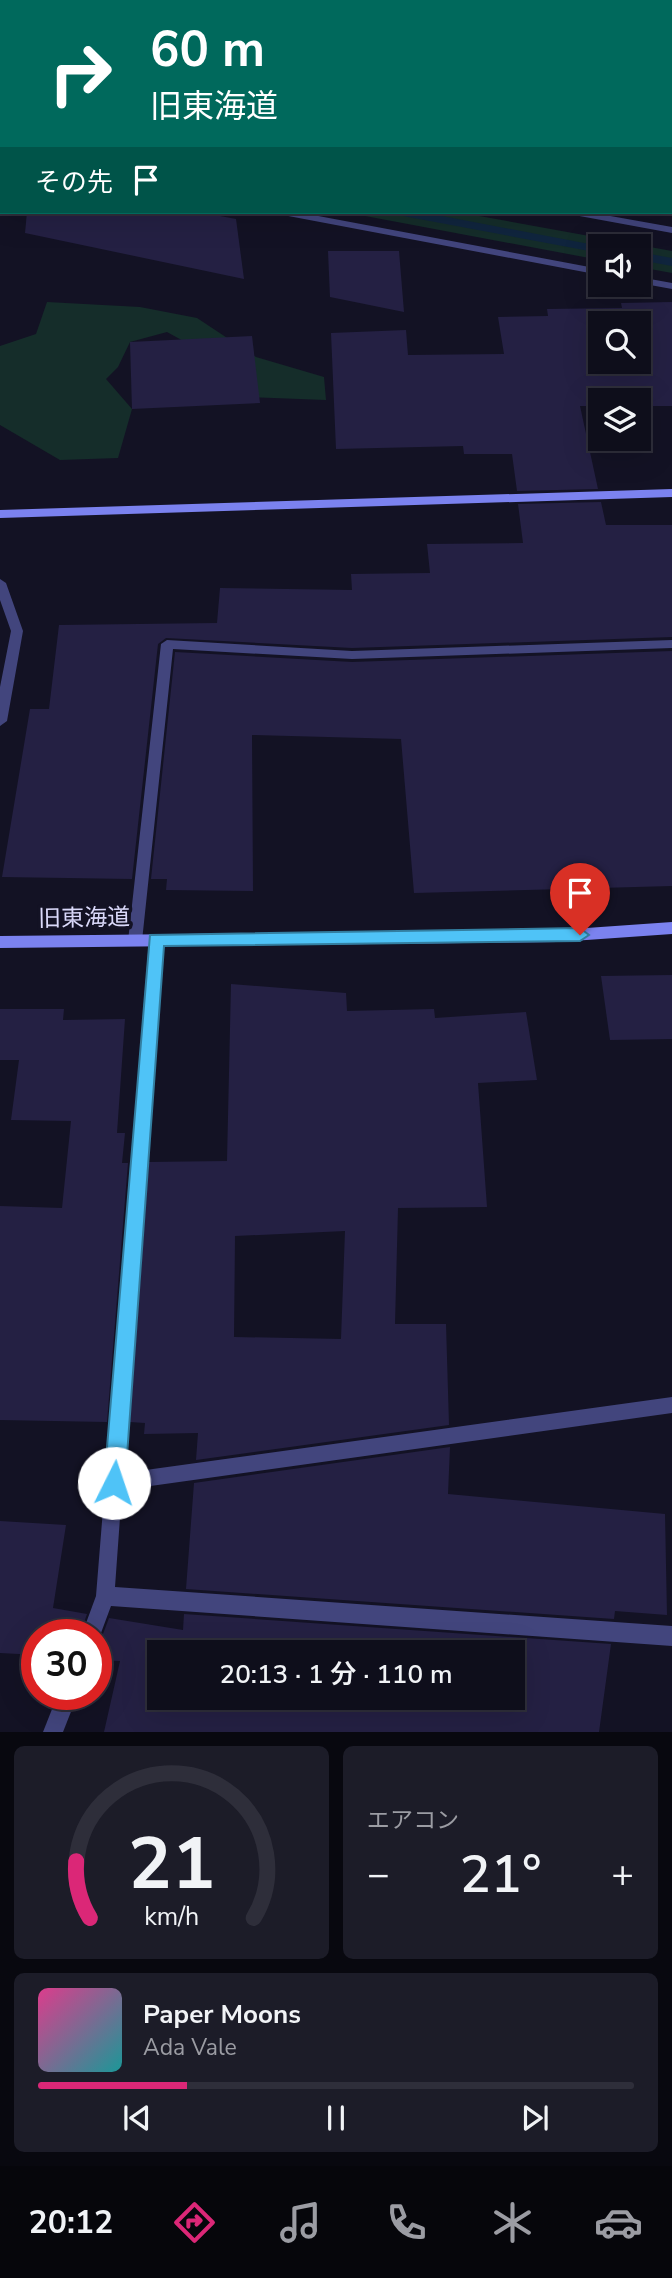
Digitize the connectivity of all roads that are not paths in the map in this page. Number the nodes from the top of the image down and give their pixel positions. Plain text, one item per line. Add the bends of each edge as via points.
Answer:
1 (294, 214) edge
2 (585, 214) edge
3 (672, 230) edge
4 (588, 270) edge
5 (651, 282) edge
6 (672, 286) edge
7 (672, 493) edge
8 (0, 513) edge
9 (0, 583) edge
10 (672, 644) edge
11 (0, 721) edge
12 (672, 928) edge
13 (156, 940) junction
14 (135, 941) junction
15 (0, 942) edge
16 (672, 1405) edge
17 (114, 1483) junction
18 (105, 1596) junction
19 (96, 1619) edge
20 (672, 1636) edge
21 (62, 1710) edge
22 (53, 1732) edge

1 - 4 street
2 - 3 street
5 - 6 street
7 - 8 street
9 - 11 street via 16,631
10 - 14 street via 352,655 167,644
12 - 13 street, 旧東海道 via 558,936
13 - 14 street, 旧東海道
13 - 17 street
14 - 15 street, 旧東海道
16 - 17 street
17 - 18 street
18 - 19 street
18 - 20 street
21 - 22 street

